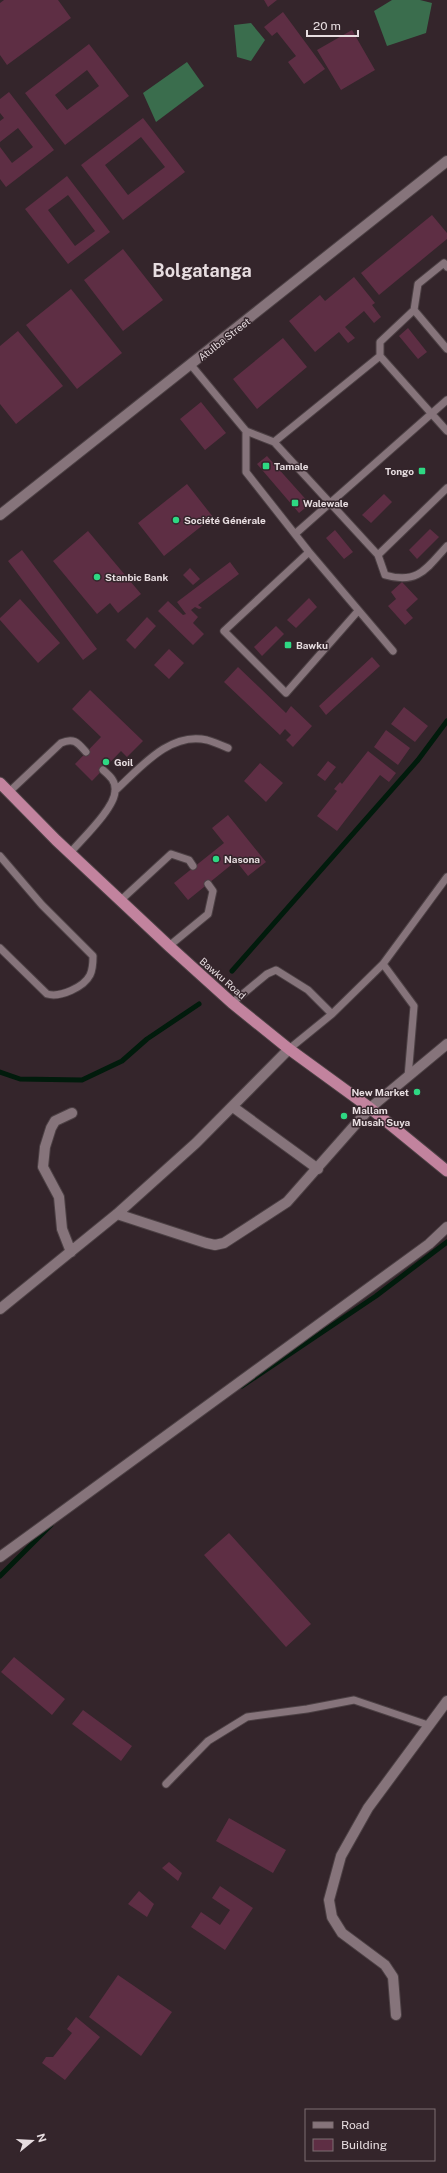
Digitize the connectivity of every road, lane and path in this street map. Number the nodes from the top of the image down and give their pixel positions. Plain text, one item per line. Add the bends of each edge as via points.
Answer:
1 (447, 161) edge
2 (447, 267) edge
3 (414, 310) junction
4 (447, 349) edge
5 (380, 356) junction
6 (191, 365) junction
7 (447, 400) edge
8 (432, 414) junction
9 (246, 431) junction
10 (447, 431) edge
11 (274, 442) junction
12 (447, 488) edge
13 (331, 503) junction
14 (0, 515) edge
15 (294, 534) junction
16 (447, 546) edge
17 (309, 552) junction
18 (378, 555) junction
19 (358, 611) junction
20 (393, 651) dead end
21 (228, 748) dead end
22 (86, 752) dead end
23 (103, 770) dead end
24 (0, 783) edge
25 (115, 791) junction
26 (9, 792) junction
27 (70, 853) junction
28 (0, 856) edge
29 (193, 866) dead end
30 (447, 877) edge
31 (208, 884) dead end
32 (120, 900) junction
33 (169, 946) junction
34 (0, 948) edge
35 (383, 964) junction
36 (232, 1002) junction
37 (332, 1014) junction
38 (447, 1044) edge
39 (289, 1049) junction
40 (408, 1077) junction
41 (233, 1107) junction
42 (370, 1108) junction
43 (72, 1113) dead end
44 (318, 1169) junction
45 (447, 1171) edge
46 (117, 1214) junction
47 (447, 1227) edge
48 (71, 1252) junction
49 (0, 1309) edge
50 (0, 1557) edge
51 (447, 1701) edge
52 (428, 1725) junction
53 (166, 1784) dead end
54 (396, 2015) dead end

1 - 6 street, Atulba Street
2 - 3 lane via 444,263 418,284
3 - 4 lane
3 - 5 lane via 380,342
5 - 8 lane
5 - 11 lane
6 - 9 lane
6 - 14 street, Atulba Street
7 - 8 lane
8 - 10 lane
8 - 13 lane
9 - 11 lane
9 - 15 lane via 246,472
11 - 13 lane
12 - 18 lane
13 - 15 lane
13 - 18 lane
15 - 17 lane
16 - 18 lane via 413,578 398,579 386,575
17 - 19 lane
17 - 19 lane via 224,631 286,693
19 - 20 lane
21 - 25 lane via 206,740 186,740 165,747
22 - 26 lane via 76,741 69,739 61,743
23 - 25 lane via 113,779
24 - 26 highway, Bawku Road
25 - 27 lane via 111,804
26 - 27 highway, Bawku Road
27 - 32 highway, Bawku Road
28 - 34 lane via 42,905 92,956 93,965 89,976 81,984 53,996
29 - 32 lane via 189,860 171,854
30 - 35 lane
31 - 33 lane via 214,891 208,914
32 - 33 highway, Bawku Road
33 - 36 highway, Bawku Road
35 - 37 lane
35 - 40 lane via 414,1006
36 - 37 lane via 267,974 276,970 308,990
36 - 39 highway, Bawku Road
37 - 39 lane
38 - 40 street
39 - 41 street
39 - 42 highway, Bawku Road
40 - 42 street
41 - 44 street
41 - 46 street
42 - 44 street
42 - 45 highway, Bawku Road
43 - 48 street via 59,1119 51,1128 45,1147 43,1167 59,1197 62,1229
44 - 46 street via 287,1202 224,1243 215,1245
46 - 48 street
47 - 50 street via 429,1244
48 - 49 street
51 - 52 street
52 - 53 lane via 354,1700 247,1717 208,1741
52 - 54 street via 368,1808 341,1856 329,1900 332,1917 342,1932 385,1965 393,1977

